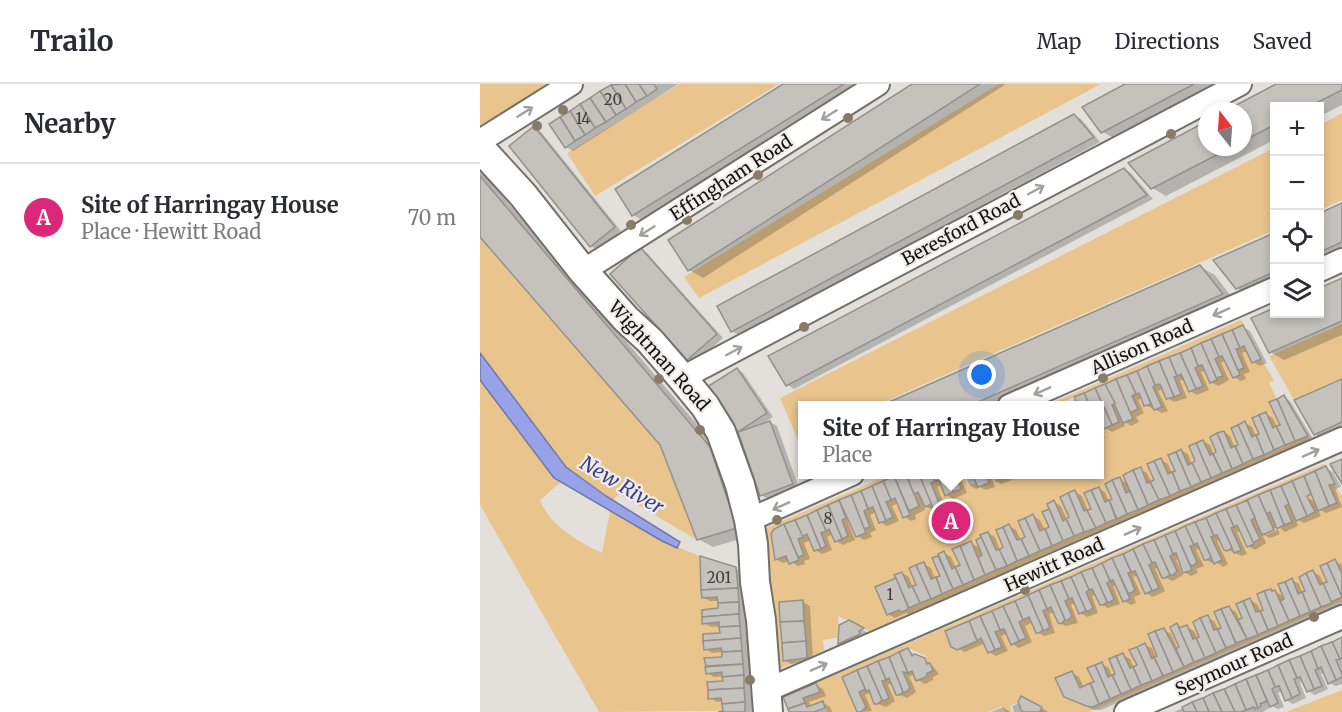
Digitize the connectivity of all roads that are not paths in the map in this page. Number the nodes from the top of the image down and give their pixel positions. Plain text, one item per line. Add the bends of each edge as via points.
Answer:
1 (571, 84) edge
2 (878, 84) edge
3 (1240, 84) edge
4 (480, 141) edge
5 (480, 147) edge
6 (1342, 260) edge
7 (1324, 268) edge
8 (583, 271) junction
9 (1270, 291) edge
10 (682, 378) junction
11 (1018, 401) edge
12 (1342, 439) edge
13 (841, 479) edge
14 (749, 520) junction
15 (1342, 617) edge
16 (766, 701) edge
17 (1126, 712) edge

4 -> 1 street
2 -> 8 street, Effingham Road
10 -> 3 street, Beresford Road
5 - 8 main road, Wightman Road
6 - 7 street
8 - 10 main road, Wightman Road
9 -> 11 street, Allison Road
10 - 14 main road, Wightman Road via 721,432
16 -> 12 street, Hewitt Road
13 -> 14 street
14 - 16 main road, Wightman Road
15 - 17 street, Seymour Road

